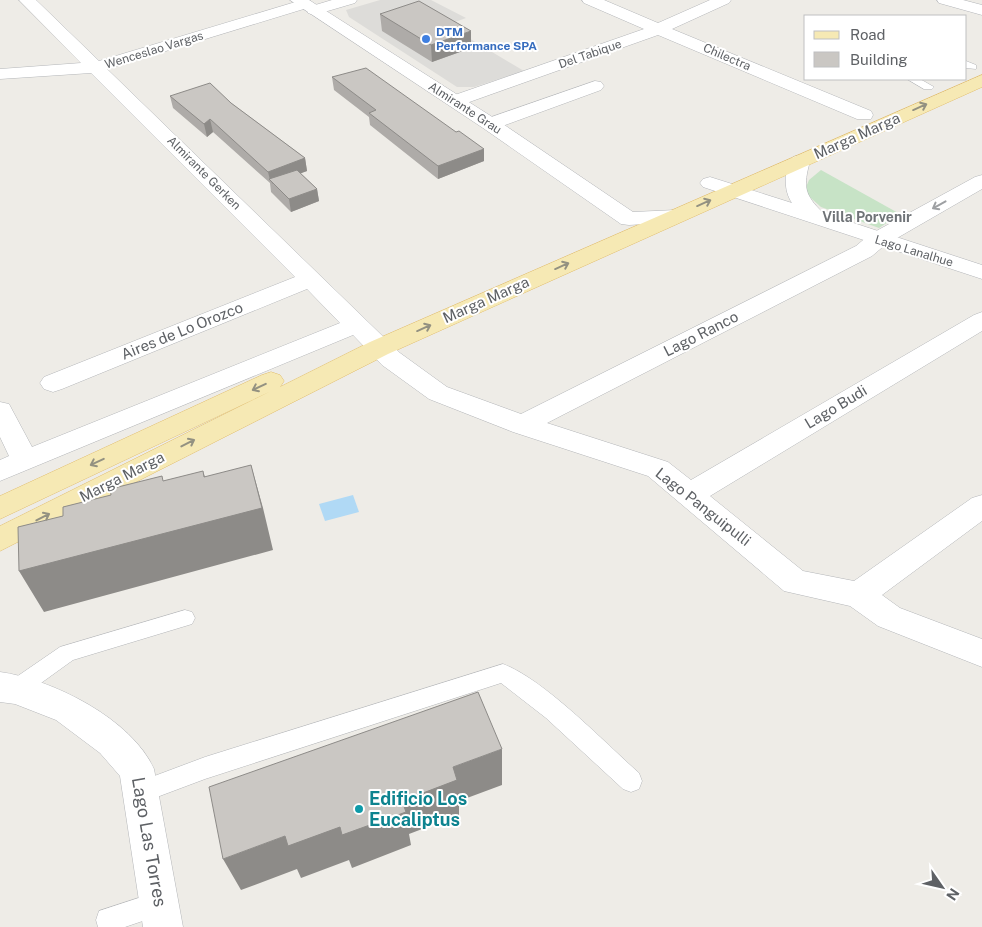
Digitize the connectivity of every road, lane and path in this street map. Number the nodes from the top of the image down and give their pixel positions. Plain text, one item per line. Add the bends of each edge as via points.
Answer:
1 (27, 0) edge
2 (349, 0) edge
3 (590, 0) edge
4 (723, 0) edge
5 (945, 0) edge
6 (306, 5) edge
7 (982, 10) edge
8 (661, 28) junction
9 (97, 67) junction
10 (0, 74) edge
11 (939, 80) edge
12 (953, 80) edge
13 (920, 83) edge
14 (595, 86) dead end
15 (455, 101) junction
16 (864, 115) junction
17 (490, 124) junction
18 (800, 161) junction
19 (710, 183) junction
20 (980, 183) edge
21 (732, 191) junction
22 (676, 216) junction
23 (817, 218) junction
24 (629, 219) junction
25 (877, 240) junction
26 (596, 251) junction
27 (982, 272) edge
28 (311, 278) junction
29 (982, 320) edge
30 (367, 336) junction
31 (53, 383) dead end
32 (0, 411) edge
33 (522, 425) junction
34 (26, 460) junction
35 (0, 472) edge
36 (690, 494) junction
37 (982, 506) edge
38 (0, 508) edge
39 (0, 539) edge
40 (858, 595) junction
41 (185, 618) dead end
42 (982, 653) edge
43 (8, 688) edge
44 (631, 781) dead end
45 (141, 792) junction
46 (162, 915) edge
47 (108, 920) dead end

1 - 9 street, Almirante Gerken
2 - 6 street, Wenceslao Vargas
3 - 8 street, Chilectra
4 - 8 street, Del Tabique
5 - 7 street
6 - 9 street, Wenceslao Vargas
6 - 15 street, Almirante Grau
8 - 15 street, Del Tabique
8 - 16 street, Chilectra
9 - 10 street, Wenceslao Vargas
9 - 28 street, Almirante Gerken
11 - 13 main road, Marga Marga
18 -> 12 main road, Marga Marga
13 - 16 main road, Marga Marga
14 - 17 street
15 - 17 street, Almirante Grau
16 - 19 main road, Marga Marga
17 - 24 street, Almirante Grau
18 - 21 main road, Marga Marga
18 - 23 street, Lago Lanalhue via 794,184 798,200
19 - 21 street, Lago Lanalhue
19 - 24 main road, Marga Marga
20 -> 25 street, Lago Ranco
22 -> 21 main road, Marga Marga
21 - 23 street, Lago Lanalhue
22 - 24 street
22 - 26 main road, Marga Marga
23 - 25 street, Lago Lanalhue
24 - 26 street via 621,231
24 - 30 main road, Marga Marga
25 - 27 street, Lago Lanalhue
25 - 33 street, Lago Ranco via 864,251
30 -> 26 main road, Marga Marga
28 - 30 street, Almirante Gerken
28 - 31 street, Aires de Lo Orozco
29 - 36 street, Lago Budi
30 - 33 street, Lago Panguipulli via 391,359 438,393
30 - 34 street, Marga Marga
30 -> 38 main road, Marga Marga
39 -> 30 main road, Marga Marga
32 - 34 street
33 - 36 street, Lago Panguipulli via 658,469
34 - 35 street, Marga Marga
36 - 40 street, Lago Panguipulli via 795,582
37 - 40 street
40 - 42 street via 889,617
41 - 43 lane via 67,653
43 - 45 street, Lago Las Torres via 68,709 112,742 136,769
44 - 45 lane via 555,712 503,673 205,768
45 - 46 street, Lago Las Torres
46 - 47 lane

